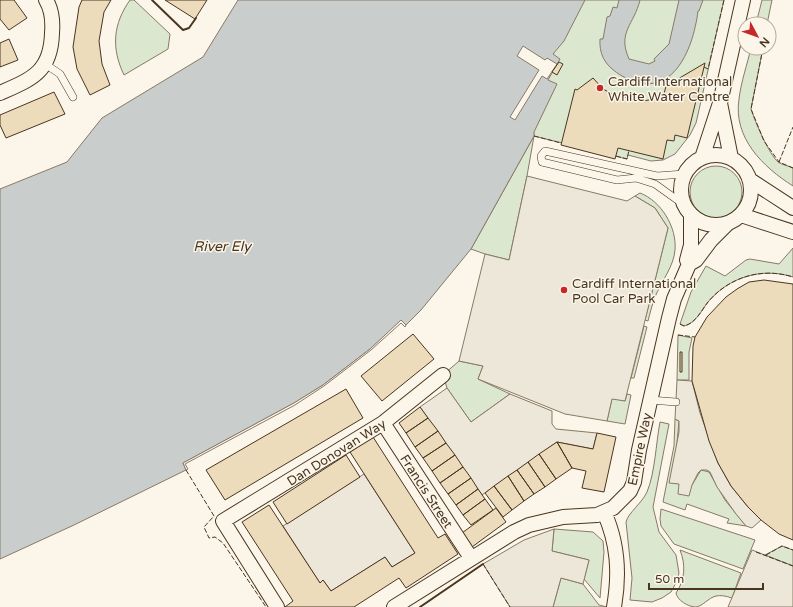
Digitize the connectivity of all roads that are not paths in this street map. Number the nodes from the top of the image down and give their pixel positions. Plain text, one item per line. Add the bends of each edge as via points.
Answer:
1 (46, 0) edge
2 (743, 0) edge
3 (45, 64) junction
4 (0, 93) edge
5 (72, 97) dead end
6 (720, 103) junction
7 (702, 158) junction
8 (731, 158) junction
9 (684, 174) junction
10 (750, 180) junction
11 (683, 204) junction
12 (793, 208) edge
13 (741, 215) junction
14 (691, 216) junction
15 (728, 224) junction
16 (793, 232) edge
17 (689, 264) junction
18 (443, 375) dead end
19 (650, 400) junction
20 (676, 402) dead end
21 (383, 424) junction
22 (604, 512) junction
23 (471, 558) junction
24 (277, 607) edge
25 (394, 607) edge
26 (614, 607) edge

1 - 3 street via 53,28 52,45
2 - 6 street
3 - 4 street via 36,76 27,82
3 - 5 lane via 60,74
6 - 7 street
6 - 8 street
7 - 8 street via 722,155
7 - 9 street
8 - 10 street via 740,164
9 - 11 street via 681,184
9 - 11 lane via 657,176 545,151 541,156 542,162 618,180 636,178 655,184
10 - 12 street
10 - 13 street via 750,199
11 - 14 street
13 - 15 street
13 - 16 street
14 - 15 street via 702,223 715,226
14 - 17 street, Empire Way via 693,229 687,260
15 - 17 street, Empire Way via 711,240 696,260
17 - 19 street, Empire Way via 672,305
18 - 21 street, Dan Donovan Way
19 - 20 lane
19 - 22 street, Empire Way via 634,482 626,497
21 - 23 street, Francis Street
21 - 24 street, Dan Donovan Way via 223,521
22 - 23 street, Empire Way via 590,516 563,517 529,525
22 - 26 street via 612,529 617,554 618,580
23 - 25 street, Empire Way

